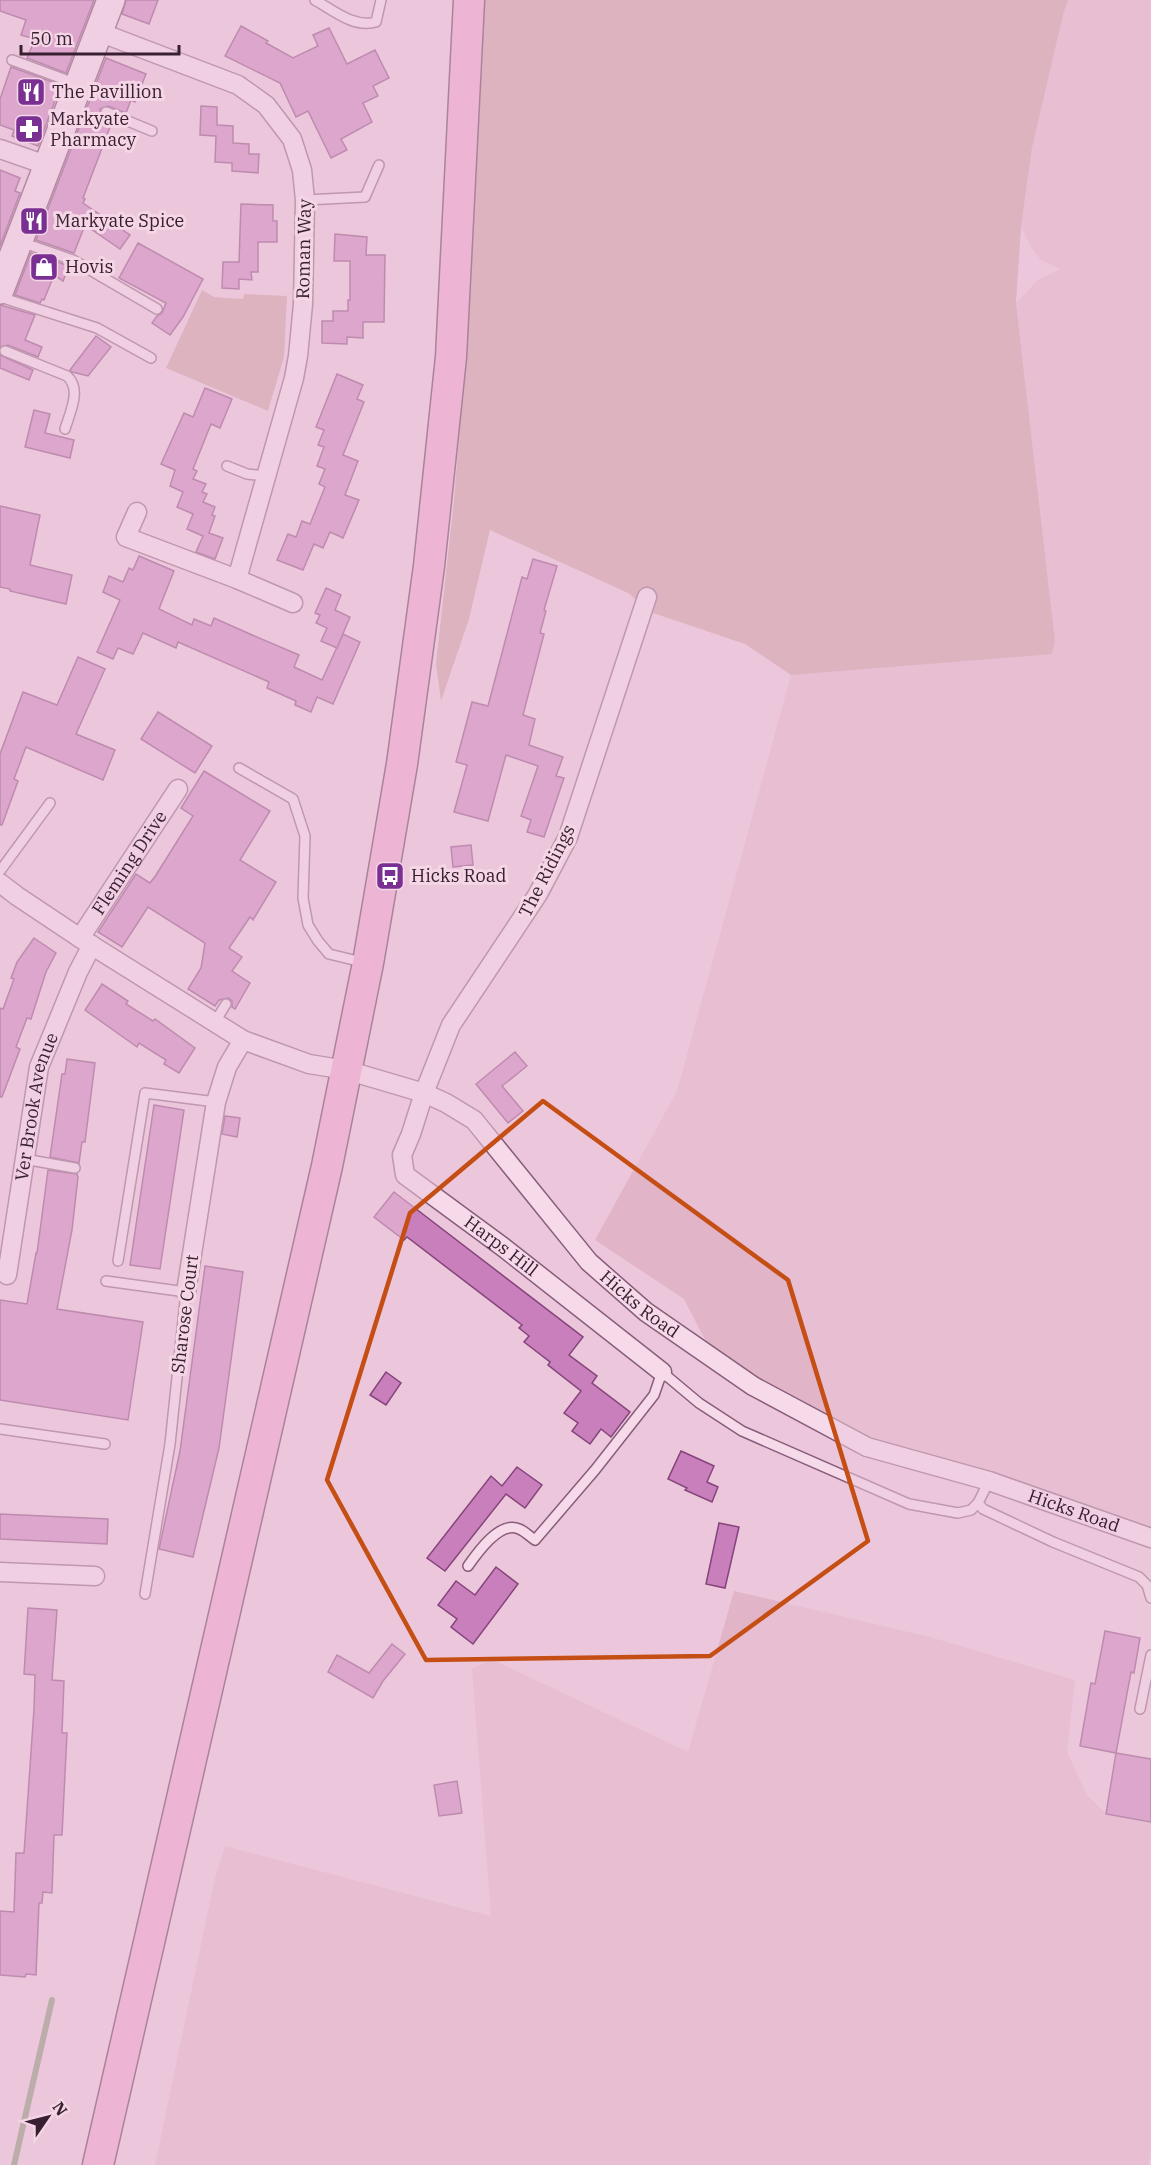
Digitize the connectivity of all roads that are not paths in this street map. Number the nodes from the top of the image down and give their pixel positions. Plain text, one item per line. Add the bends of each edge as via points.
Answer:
1 (111, 0) edge
2 (315, 0) edge
3 (381, 0) edge
4 (469, 0) edge
5 (99, 32) junction
6 (12, 60) dead end
7 (78, 96) junction
8 (106, 112) dead end
9 (152, 132) dead end
10 (0, 149) edge
11 (379, 165) dead end
12 (49, 166) junction
13 (305, 201) junction
14 (19, 242) junction
15 (1, 287) edge
16 (157, 309) dead end
17 (4, 351) dead end
18 (151, 358) dead end
19 (65, 429) dead end
20 (227, 466) dead end
21 (266, 476) junction
22 (137, 512) dead end
23 (237, 579) junction
24 (647, 597) dead end
25 (293, 603) dead end
26 (239, 768) dead end
27 (178, 789) dead end
28 (50, 802) dead end
29 (0, 871) edge
30 (0, 883) edge
31 (86, 941) junction
32 (368, 963) junction
33 (226, 1004) dead end
34 (215, 1022) junction
35 (243, 1040) junction
36 (346, 1070) junction
37 (424, 1093) junction
38 (216, 1102) junction
39 (24, 1159) junction
40 (75, 1168) dead end
41 (118, 1261) dead end
42 (7, 1275) dead end
43 (106, 1281) dead end
44 (186, 1293) junction
45 (663, 1372) junction
46 (0, 1429) edge
47 (105, 1444) dead end
48 (988, 1481) junction
49 (978, 1503) junction
50 (1151, 1538) edge
51 (468, 1566) dead end
52 (0, 1572) edge
53 (95, 1576) dead end
54 (146, 1594) dead end
55 (1151, 1598) edge
56 (1151, 1655) edge
57 (1140, 1709) dead end
58 (98, 2165) edge

1 - 5 street
2 - 3 lane via 356,23 366,24 376,22
4 - 32 main road via 451,357 429,566 402,764
5 - 7 street
5 - 13 street, Roman Way via 238,85 266,105 292,139 302,170
6 - 7 lane
7 - 12 street
8 - 9 lane
10 - 12 street
11 - 13 lane via 366,197
12 - 14 street
13 - 21 street, Roman Way via 298,356
14 - 15 street
14 - 16 lane via 73,260
15 - 18 lane via 97,328
17 - 19 lane via 71,380 75,392
20 - 21 lane
21 - 23 street, Roman Way
22 - 23 street via 126,537
23 - 25 street
24 - 37 street, The Ridings via 568,837 538,894 451,1025
26 - 32 lane via 293,799 305,836 306,916 318,942 329,954
27 - 31 street, Fleming Drive
28 - 29 lane
30 - 31 street, Hicks Road
31 - 34 street, Hicks Road
31 - 39 street, Ver Brook Avenue via 78,972 39,1067
32 - 36 main road
33 - 34 lane
34 - 35 street, Hicks Road
35 - 36 street, Hicks Road via 309,1064
35 - 38 street, Sharose Court via 226,1067
36 - 37 street, Hicks Road
36 - 58 main road
37 - 45 street, Harps Hill via 402,1155 405,1175
37 - 48 street, Hicks Road via 474,1120 588,1262 646,1312 707,1355 753,1386 867,1447
38 - 41 lane via 145,1093
38 - 44 street, Sharose Court
39 - 40 lane
39 - 42 street, Ver Brook Avenue
43 - 44 lane
44 - 54 lane, Sharose Court via 170,1444
45 - 49 lane via 699,1403 741,1431 909,1504 958,1513 971,1510
45 - 51 lane via 654,1395 535,1540 511,1527 483,1545
46 - 47 lane
48 - 49 lane
48 - 50 street, Hicks Road
49 - 55 lane via 995,1516 1139,1577
52 - 53 street
56 - 57 lane

